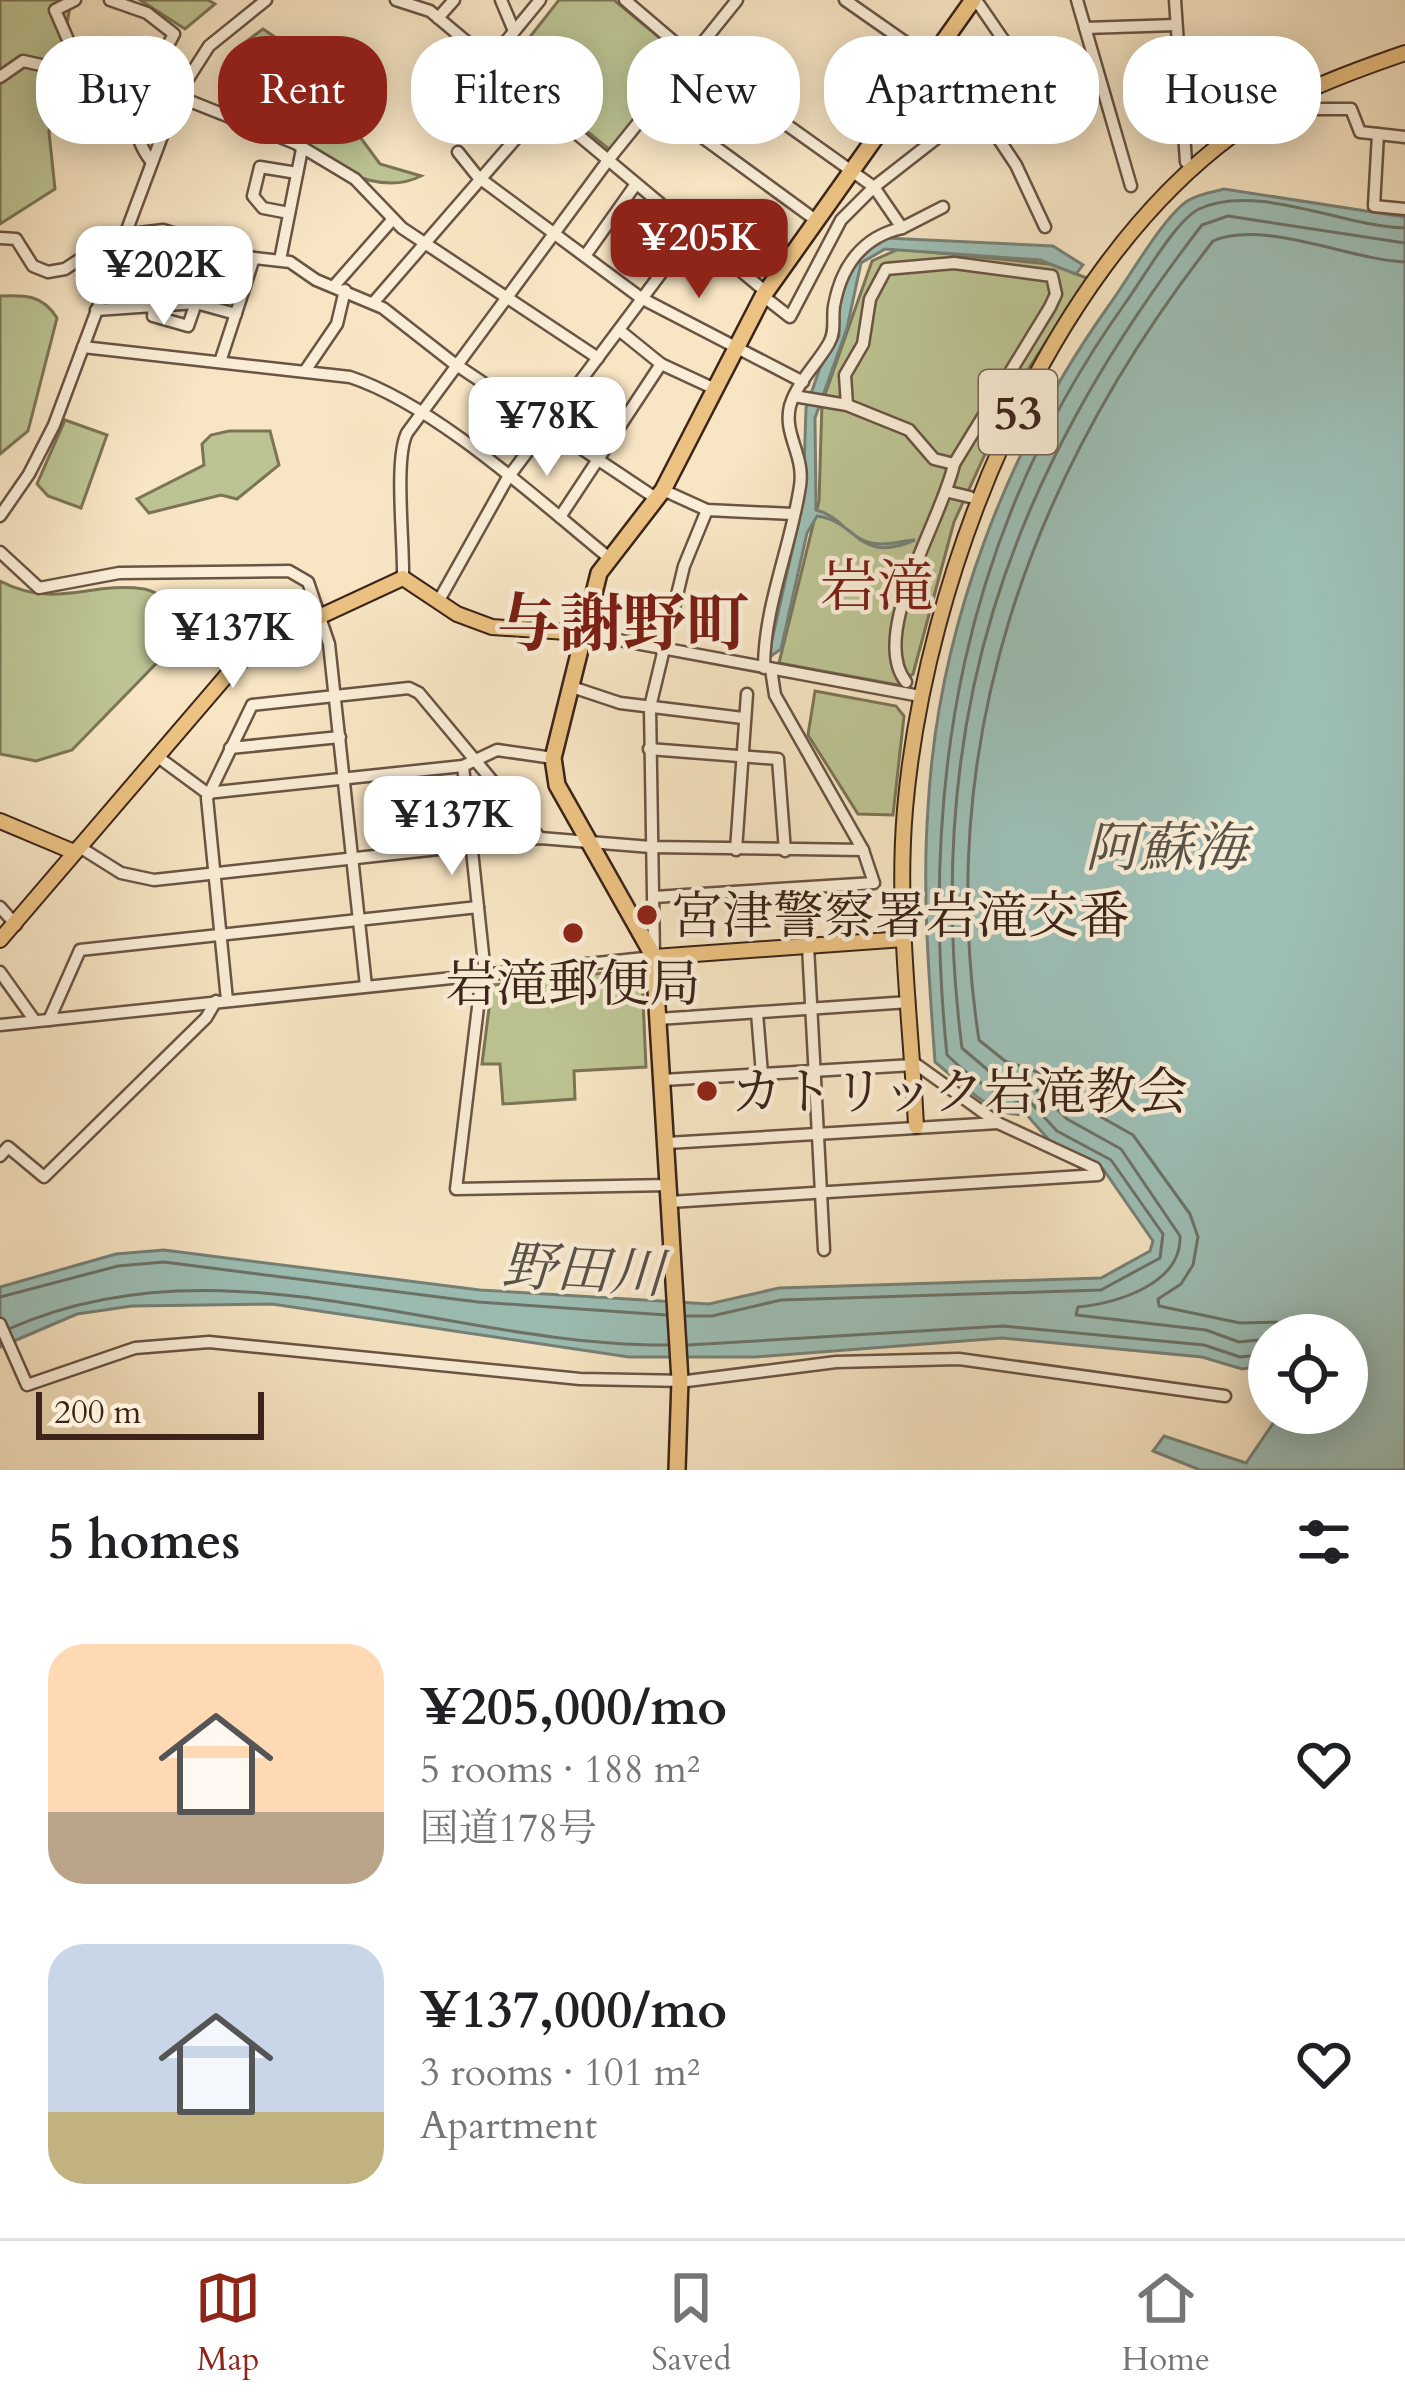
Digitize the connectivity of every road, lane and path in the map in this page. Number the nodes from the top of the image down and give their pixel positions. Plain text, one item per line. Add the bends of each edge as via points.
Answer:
1 (75, 0) edge
2 (110, 0) edge
3 (266, 0) edge
4 (396, 0) edge
5 (454, 0) edge
6 (501, 0) edge
7 (540, 0) edge
8 (626, 0) edge
9 (737, 0) edge
10 (845, 0) edge
11 (974, 0) edge
12 (1077, 0) edge
13 (1175, 0) edge
14 (438, 18) junction
15 (1175, 25) junction
16 (1085, 28) junction
17 (514, 31) junction
18 (459, 36) edge
19 (510, 36) edge
20 (668, 36) edge
21 (710, 36) edge
22 (894, 36) edge
23 (948, 36) edge
24 (1000, 36) edge
25 (1176, 36) edge
26 (1405, 53) edge
27 (194, 69) edge
28 (0, 77) edge
29 (1321, 85) edge
30 (194, 102) edge
31 (1321, 109) edge
32 (1378, 134) junction
33 (800, 135) edge
34 (1405, 137) edge
35 (627, 139) edge
36 (158, 144) edge
37 (508, 144) edge
38 (591, 144) edge
39 (711, 144) edge
40 (870, 144) edge
41 (930, 144) edge
42 (1001, 144) edge
43 (1185, 144) edge
44 (1223, 144) edge
45 (302, 149) junction
46 (458, 152) dead end
47 (609, 159) junction
48 (151, 161) junction
49 (1193, 168) junction
50 (851, 171) junction
51 (297, 173) junction
52 (478, 176) junction
53 (636, 184) junction
54 (1131, 186) dead end
55 (874, 187) junction
56 (943, 207) dead end
57 (1405, 209) edge
58 (289, 213) junction
59 (393, 220) junction
60 (817, 221) junction
61 (1046, 227) dead end
62 (902, 228) junction
63 (125, 232) junction
64 (692, 232) junction
65 (554, 233) junction
66 (0, 238) edge
67 (428, 245) junction
68 (585, 256) junction
69 (254, 258) junction
70 (280, 260) junction
71 (339, 288) junction
72 (765, 294) junction
73 (505, 298) junction
74 (641, 298) junction
75 (374, 302) junction
76 (196, 303) junction
77 (154, 306) junction
78 (96, 310) junction
79 (236, 314) junction
80 (620, 330) junction
81 (83, 347) junction
82 (736, 348) junction
83 (598, 358) junction
84 (220, 362) junction
85 (457, 363) junction
86 (661, 364) junction
87 (305, 371) junction
88 (803, 382) junction
89 (716, 389) junction
90 (794, 396) junction
91 (847, 405) junction
92 (421, 412) junction
93 (547, 426) junction
94 (598, 463) junction
95 (955, 464) junction
96 (507, 479) junction
97 (949, 492) junction
98 (660, 494) junction
99 (970, 497) dead end
100 (707, 510) junction
101 (794, 514) junction
102 (0, 516) edge
103 (560, 517) junction
104 (0, 552) edge
105 (608, 556) junction
106 (403, 578) junction
107 (438, 602) junction
108 (320, 616) junction
109 (581, 633) junction
110 (662, 648) junction
111 (768, 668) junction
112 (907, 682) dead end
113 (569, 686) junction
114 (746, 694) dead end
115 (335, 696) junction
116 (920, 696) junction
117 (650, 707) junction
118 (743, 718) junction
119 (340, 737) junction
120 (230, 748) junction
121 (649, 749) junction
122 (740, 756) junction
123 (158, 757) junction
124 (553, 758) junction
125 (467, 763) junction
126 (344, 777) junction
127 (207, 793) junction
128 (0, 821) edge
129 (540, 838) junction
130 (588, 842) junction
131 (472, 845) junction
132 (651, 847) junction
133 (76, 849) junction
134 (736, 850) junction
135 (863, 850) junction
136 (784, 851) junction
137 (352, 857) junction
138 (214, 872) junction
139 (654, 898) junction
140 (0, 907) edge
141 (478, 907) junction
142 (359, 923) junction
143 (16, 925) junction
144 (220, 935) junction
145 (904, 939) junction
146 (0, 940) edge
147 (808, 946) junction
148 (654, 957) junction
149 (0, 972) edge
150 (483, 974) junction
151 (366, 986) junction
152 (222, 1001) junction
153 (909, 1002) junction
154 (812, 1009) junction
155 (757, 1013) junction
156 (658, 1019) junction
157 (49, 1020) junction
158 (35, 1021) junction
159 (0, 1024) edge
160 (913, 1063) junction
161 (815, 1070) junction
162 (762, 1074) junction
163 (663, 1080) junction
164 (998, 1123) junction
165 (916, 1126) junction
166 (818, 1134) junction
167 (668, 1143) junction
168 (0, 1156) edge
169 (670, 1193) junction
170 (824, 1195) junction
171 (824, 1250) dead end
172 (0, 1324) edge
173 (680, 1380) junction
174 (1225, 1396) dead end
175 (677, 1470) edge

1 - 28 street via 55,10 73,66 23,61
2 - 48 street via 174,34 134,117 135,140
3 - 27 street via 208,46
4 - 14 street
5 - 14 street
6 - 17 street
7 - 17 street
8 - 20 street
9 - 21 street
10 - 22 street
11 - 23 highway
11 - 24 street
12 - 16 street
13 - 15 street
14 - 18 street
15 - 16 street
15 - 25 street
16 - 54 street
17 - 19 street
26 - 29 main road, 53
30 - 45 street
31 - 32 street via 1351,109 1360,132
32 - 34 street
32 - 57 street via 1374,206
33 - 50 street
35 - 47 street
36 - 48 street
37 - 52 street
38 - 47 street
39 - 60 street
40 - 50 highway
41 - 55 street
42 - 61 street
43 - 49 street
44 - 49 main road, 53
45 - 51 street
45 - 59 street via 355,179
46 - 52 street
47 - 53 street
47 - 65 street
48 - 63 street
49 - 116 main road, 53 via 1072,318 1012,425 965,529
50 - 55 street
50 - 60 highway
51 - 58 street
51 - 58 street via 260,166 253,196 263,208
52 - 65 street
52 - 67 street
53 - 64 street
53 - 68 street
55 - 62 street
55 - 72 street via 834,230 790,317
56 - 62 street
58 - 70 street
59 - 67 street
59 - 71 street
60 - 72 highway
62 - 88 street via 884,232 848,263 833,335
63 - 66 street via 56,272 33,266 16,239
63 - 69 street via 178,232
63 - 78 street
64 - 72 street
64 - 74 street
65 - 68 street
65 - 73 street
67 - 73 street
67 - 75 street
68 - 74 street
69 - 70 street
69 - 79 street
70 - 71 street
71 - 75 street
71 - 87 street via 337,324
72 - 82 highway
73 - 83 street
73 - 85 street
74 - 80 street
74 - 82 street
75 - 85 street
76 - 77 street
76 - 77 street via 188,326 152,316
76 - 79 street
77 - 78 street
78 - 81 street
79 - 84 street
80 - 83 street
80 - 86 street
81 - 84 street
81 - 102 street via 35,464
82 - 88 street
82 - 89 highway
83 - 93 street
84 - 87 street
85 - 92 street
85 - 93 street
86 - 89 street
86 - 94 street
87 - 92 street via 362,381
88 - 90 street
89 - 98 highway
90 - 91 street
90 - 101 street via 789,434 802,456
91 - 95 street via 909,430 934,459
91 - 95 street via 845,375 886,269 954,263 1044,271 1055,285 1050,308
92 - 96 street
92 - 106 street via 398,452
93 - 94 street
93 - 96 street
94 - 98 street
94 - 103 street
95 - 97 street
96 - 103 street
96 - 107 street
97 - 99 street
97 - 112 street via 906,595 896,646
98 - 100 street
98 - 105 highway
100 - 101 street
100 - 110 street
101 - 111 street via 765,635
103 - 105 street
104 - 108 street via 29,583 53,589 119,573 290,571 308,582
105 - 109 highway
106 - 107 main road
106 - 108 main road
107 - 109 main road via 492,627
108 - 115 street
108 - 123 main road via 245,656
109 - 110 street
109 - 113 highway
110 - 111 street
110 - 117 street
111 - 116 street
111 - 135 street
113 - 117 street
113 - 124 highway
114 - 118 street
115 - 119 street
115 - 120 street via 251,705
115 - 125 street via 419,693
116 - 145 main road, 53 via 904,815
117 - 118 street
117 - 121 street
118 - 122 street
119 - 120 street
119 - 126 street
120 - 127 street
121 - 122 street
121 - 132 street
122 - 134 street
122 - 136 street via 778,759
123 - 127 street
123 - 133 main road
124 - 125 street via 496,750
124 - 130 highway via 557,785
125 - 126 street
125 - 129 street
125 - 131 street
126 - 127 street
126 - 137 street
127 - 138 street
128 - 133 main road
129 - 130 street
129 - 131 street
130 - 132 street
130 - 148 highway
131 - 137 street
131 - 141 street
132 - 134 street
132 - 139 street
133 - 138 street via 154,880
133 - 143 main road
134 - 136 street
135 - 136 street
135 - 139 street via 874,883
137 - 138 street
137 - 142 street
138 - 144 street
139 - 148 street
140 - 143 street
141 - 142 street
141 - 150 street
142 - 144 street
142 - 151 street
143 - 146 main road
144 - 152 street
144 - 157 street via 80,950
145 - 147 main road
145 - 153 main road, 53
147 - 148 main road
147 - 154 street
148 - 150 street
148 - 156 highway
149 - 158 street
150 - 151 street
150 - 169 street via 455,1189
151 - 152 street
152 - 157 street
152 - 168 street via 44,1177 8,1147
153 - 154 street
153 - 160 main road, 53
154 - 155 street
154 - 161 street
155 - 156 street
155 - 162 street
156 - 163 highway
157 - 158 street
158 - 159 street
160 - 161 street
160 - 164 street
160 - 165 main road, 53
161 - 162 street
161 - 166 street
162 - 163 street
163 - 167 highway
164 - 165 street
164 - 170 street via 1098,1175
165 - 166 street
166 - 167 street
166 - 170 street
167 - 169 highway
169 - 170 street
169 - 173 highway
170 - 171 street
172 - 173 street via 26,1382 135,1348 209,1342 538,1377
173 - 174 street via 894,1357
173 - 175 highway

